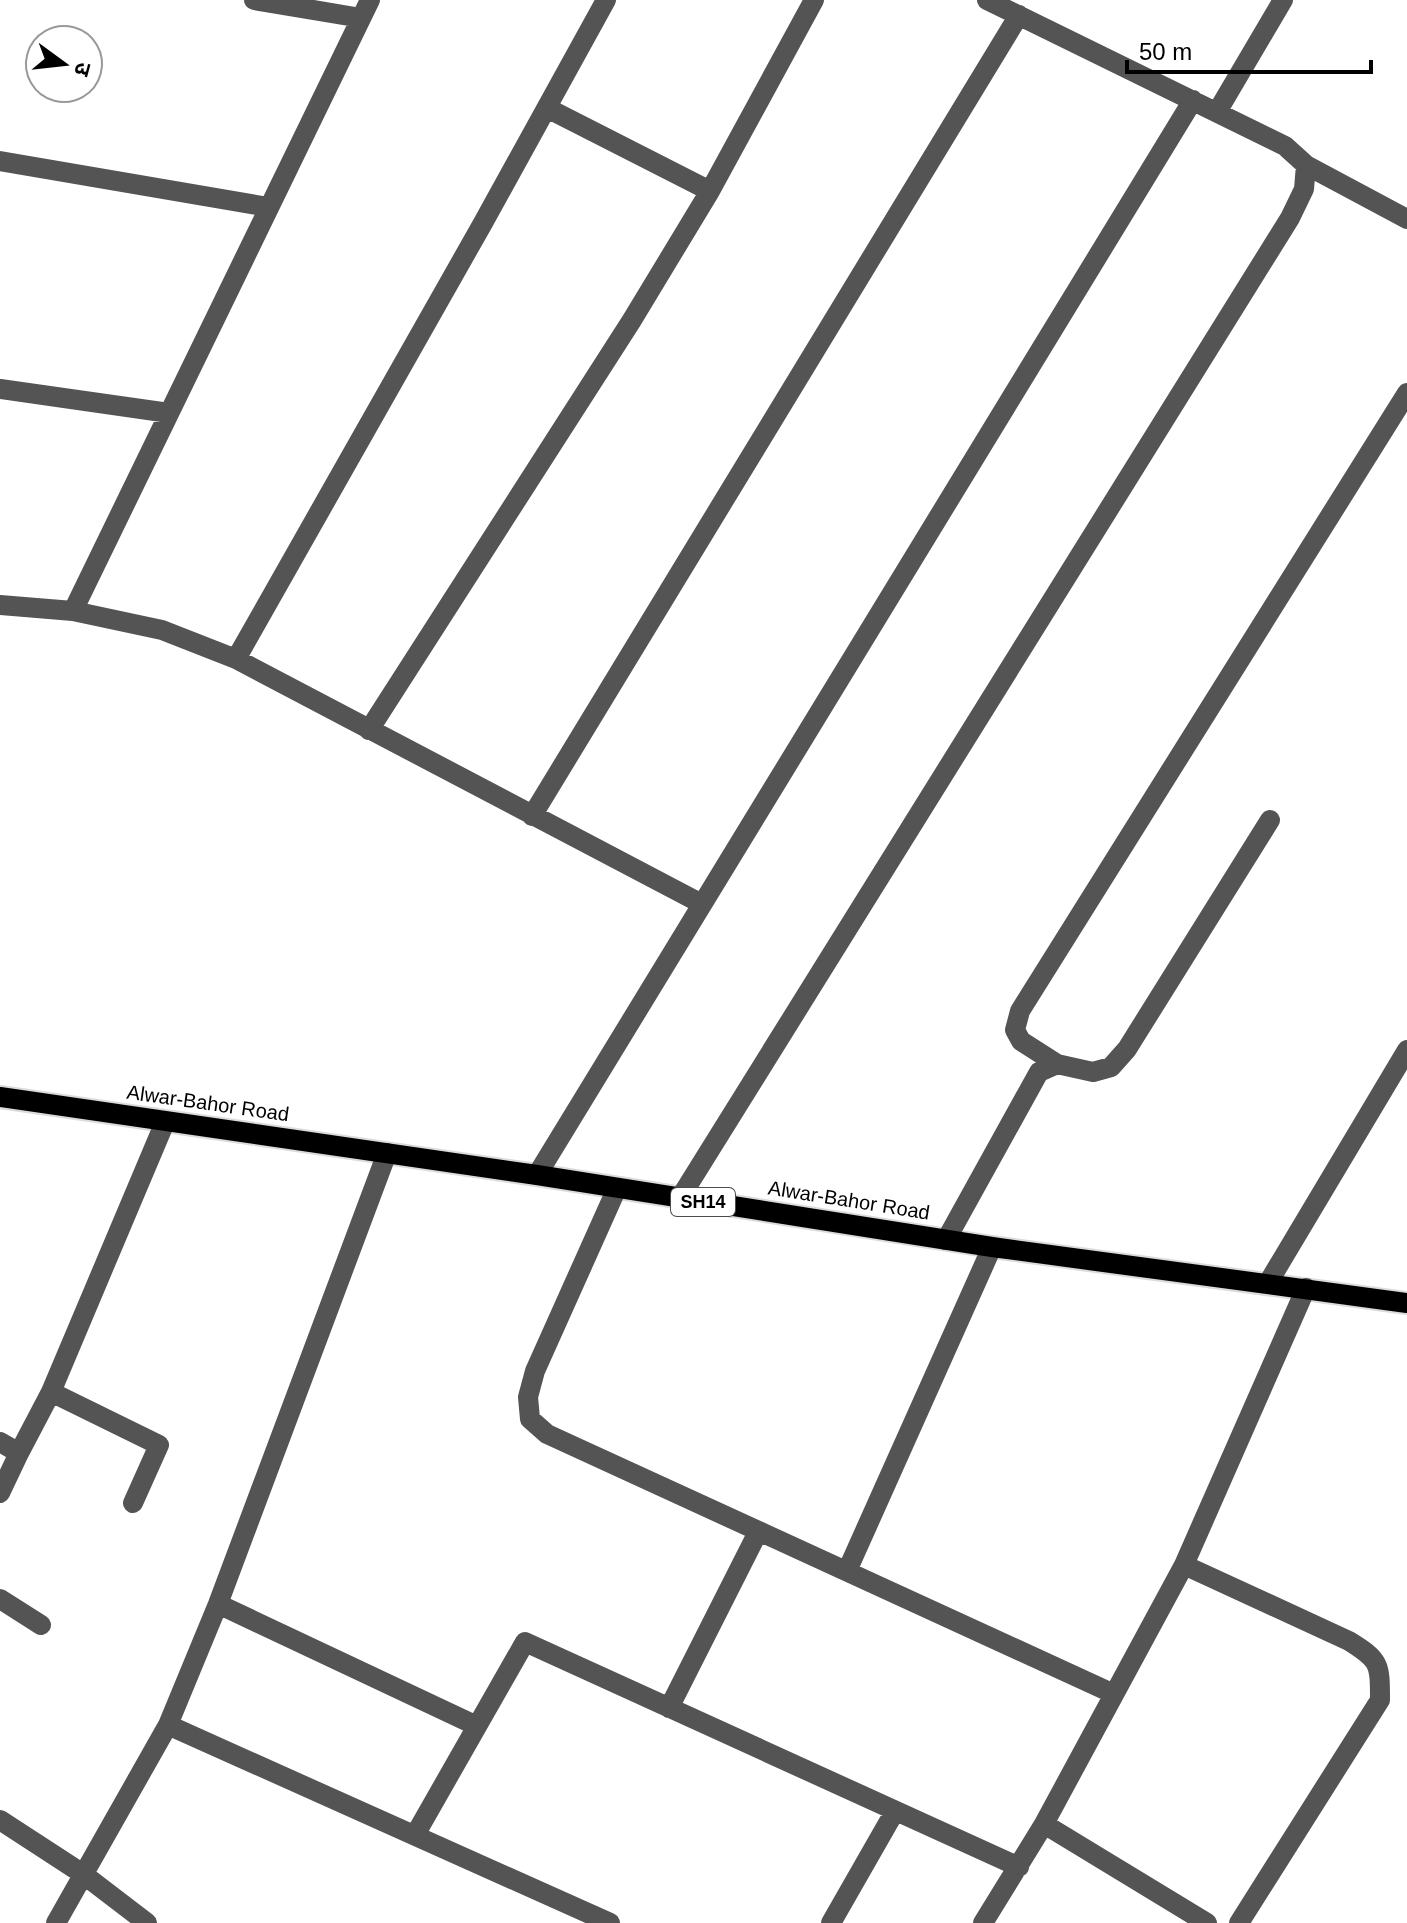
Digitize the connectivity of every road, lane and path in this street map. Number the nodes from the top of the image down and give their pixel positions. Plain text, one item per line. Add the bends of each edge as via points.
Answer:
1 (254, 0) edge
2 (606, 0) edge
3 (814, 0) edge
4 (987, 0) edge
5 (1283, 0) edge
6 (365, 9) edge
7 (1019, 15) junction
8 (1193, 100) junction
9 (547, 108) junction
10 (1217, 112) junction
11 (0, 161) edge
12 (1306, 165) junction
13 (710, 191) junction
14 (268, 207) junction
15 (1407, 219) edge
16 (0, 389) edge
17 (1407, 393) edge
18 (169, 413) junction
19 (0, 605) edge
20 (73, 611) junction
21 (236, 659) junction
22 (369, 730) junction
23 (532, 816) junction
24 (1270, 820) dead end
25 (702, 904) junction
26 (1407, 1050) edge
27 (1057, 1064) junction
28 (0, 1097) edge
29 (165, 1122) junction
30 (387, 1153) junction
31 (537, 1175) junction
32 (617, 1188) junction
33 (680, 1198) junction
34 (946, 1240) junction
35 (992, 1247) junction
36 (1268, 1283) junction
37 (1306, 1288) junction
38 (1407, 1303) edge
39 (51, 1392) junction
40 (0, 1442) edge
41 (19, 1453) junction
42 (0, 1493) edge
43 (133, 1503) dead end
44 (758, 1532) junction
45 (1184, 1565) junction
46 (847, 1571) junction
47 (0, 1599) edge
48 (218, 1604) junction
49 (41, 1625) dead end
50 (1114, 1694) junction
51 (669, 1708) junction
52 (168, 1725) junction
53 (477, 1726) junction
54 (895, 1811) junction
55 (0, 1820) edge
56 (1044, 1824) junction
57 (415, 1835) junction
58 (1019, 1867) junction
59 (83, 1874) junction
60 (56, 1923) edge
61 (147, 1923) edge
62 (610, 1923) edge
63 (831, 1923) edge
64 (983, 1923) edge
65 (1207, 1923) edge
66 (1239, 1923) edge

1 - 6 street
2 - 9 street
3 - 13 street
4 - 7 street
5 - 10 street
6 - 14 street
7 - 8 street
7 - 23 street
8 - 10 street
8 - 25 street
9 - 13 street
9 - 21 street
10 - 12 street via 1285,146
11 - 14 street
12 - 15 street
12 - 33 street via 1304,189 1290,218
13 - 22 street
14 - 18 street
16 - 18 street
17 - 27 street via 1020,1011 1015,1030 1021,1041
18 - 20 street
19 - 20 street
20 - 21 street via 162,630
21 - 22 street
22 - 23 street
23 - 25 street
24 - 27 street via 1127,1049 1111,1067 1093,1072
25 - 31 street
26 - 36 street
27 - 34 street via 1039,1072 1026,1092
28 - 29 main road, Alwar-Bahor Road / SH14
29 - 30 main road, Alwar-Bahor Road / SH14
29 - 39 street
30 - 31 main road, Alwar-Bahor Road / SH14
30 - 48 street
31 - 32 main road, Alwar-Bahor Road / SH14
32 - 33 main road, Alwar-Bahor Road / SH14
32 - 44 street via 535,1371 528,1397 530,1419 547,1434
33 - 34 main road, Alwar-Bahor Road / SH14
34 - 35 main road, Alwar-Bahor Road / SH14
35 - 36 main road, Alwar-Bahor Road / SH14
35 - 46 street
36 - 37 main road, Alwar-Bahor Road / SH14
37 - 38 main road, Alwar-Bahor Road / SH14
37 - 45 street
39 - 41 street
39 - 43 street via 159,1445
40 - 41 street
41 - 42 street
44 - 46 street
44 - 51 street
45 - 50 street
45 - 66 street via 1349,1641 1371,1654 1380,1672 1380,1700
46 - 50 street
47 - 49 street
48 - 52 street
48 - 53 street
50 - 56 street
51 - 53 street via 525,1642
51 - 54 street
52 - 57 street
52 - 59 street
53 - 57 street
54 - 58 street
54 - 63 street
55 - 59 street
56 - 58 street
56 - 65 street
57 - 62 street
58 - 64 street
59 - 60 street
59 - 61 street

